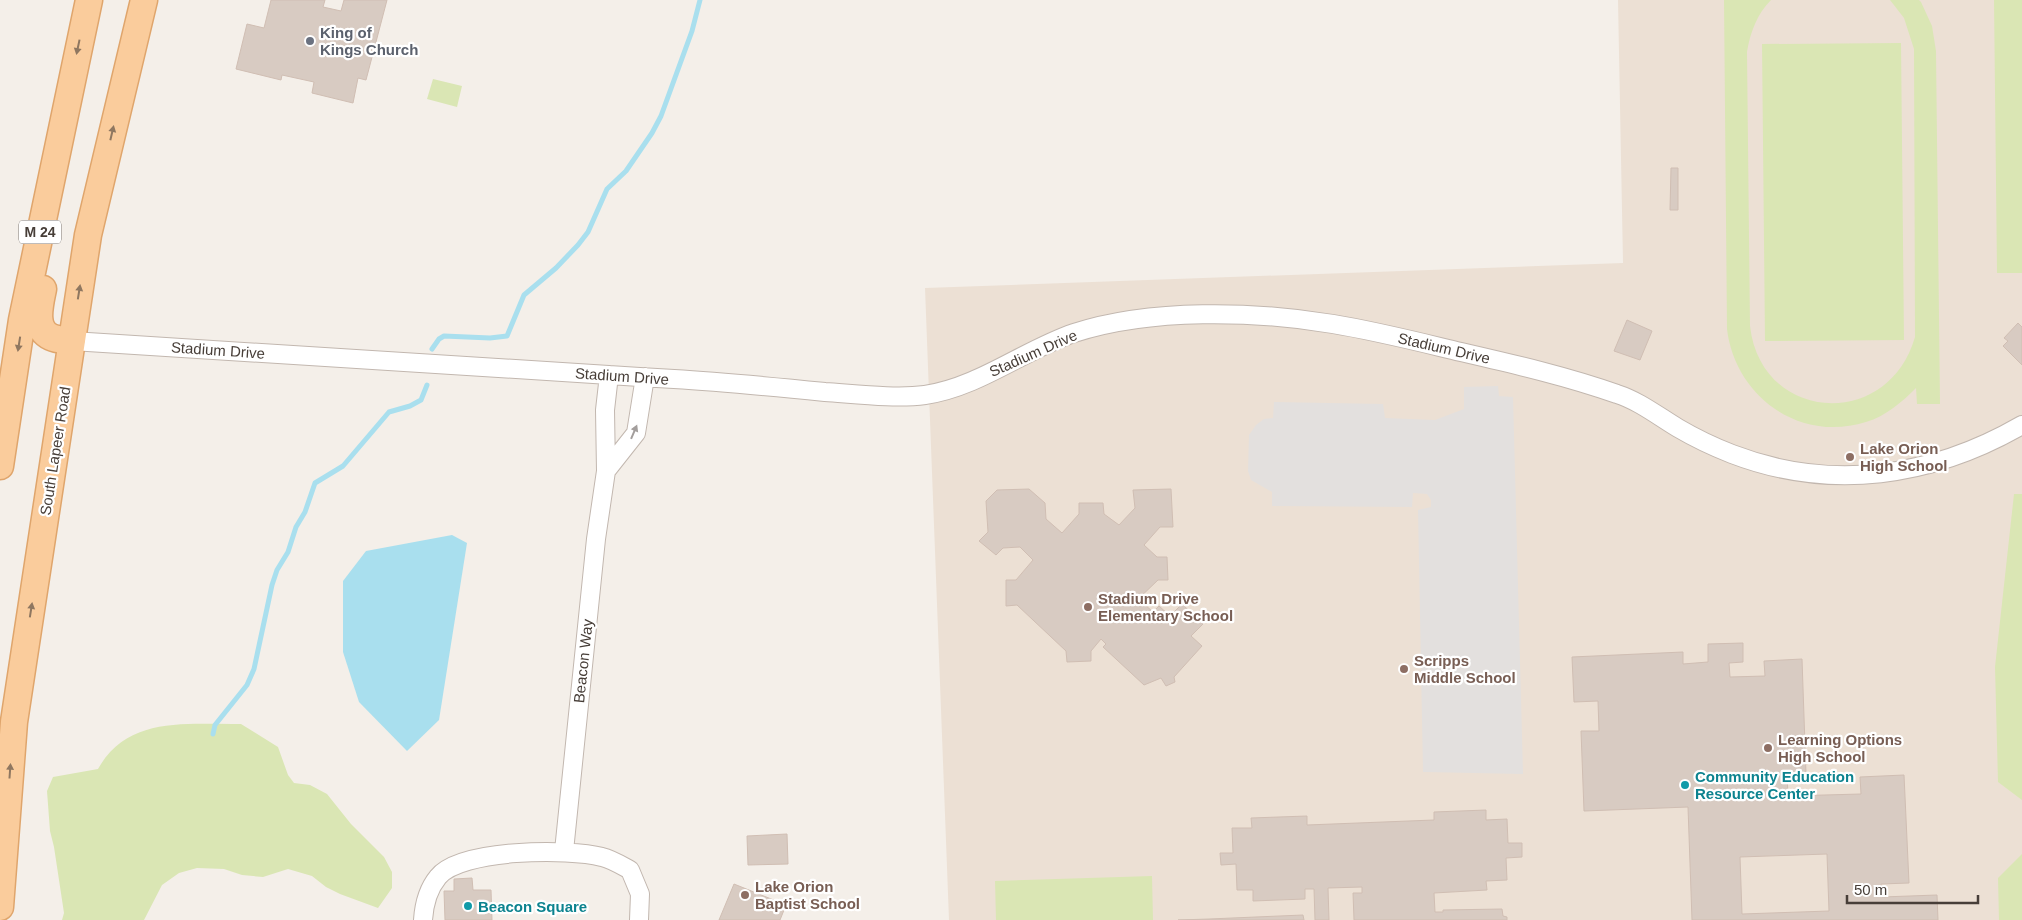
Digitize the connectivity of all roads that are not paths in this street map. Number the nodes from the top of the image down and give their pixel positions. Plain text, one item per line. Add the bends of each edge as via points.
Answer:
1 (89, 0) edge
2 (144, 0) edge
3 (60, 138) junction
4 (72, 341) junction
5 (609, 375) junction
6 (645, 378) junction
7 (2022, 425) edge
8 (0, 466) edge
9 (606, 472) junction
10 (564, 851) junction
11 (0, 907) edge
12 (423, 920) edge
13 (639, 920) edge

1 -> 3 main road, M 24
4 -> 2 main road, South Lapeer Road via 88,235
3 - 4 main road via 63,190 38,316 42,329 50,337
3 -> 8 main road, M 24 via 22,320
4 - 5 street, Stadium Drive
11 -> 4 main road, South Lapeer Road via 14,722
5 - 6 street, Stadium Drive
5 - 9 street, Beacon Way via 605,410
6 - 7 street, Stadium Drive via 864,395 925,395 968,382 1015,358 1086,330 1152,318 1244,314 1333,324 1585,383 1641,404 1682,431 1734,455 1806,473 1850,477 1891,474 1928,465
9 -> 6 street, Beacon Way via 636,433
9 - 10 street, Beacon Way
10 - 12 street via 486,856 458,864 438,876 425,903
10 - 13 street via 603,857 630,870 640,894

